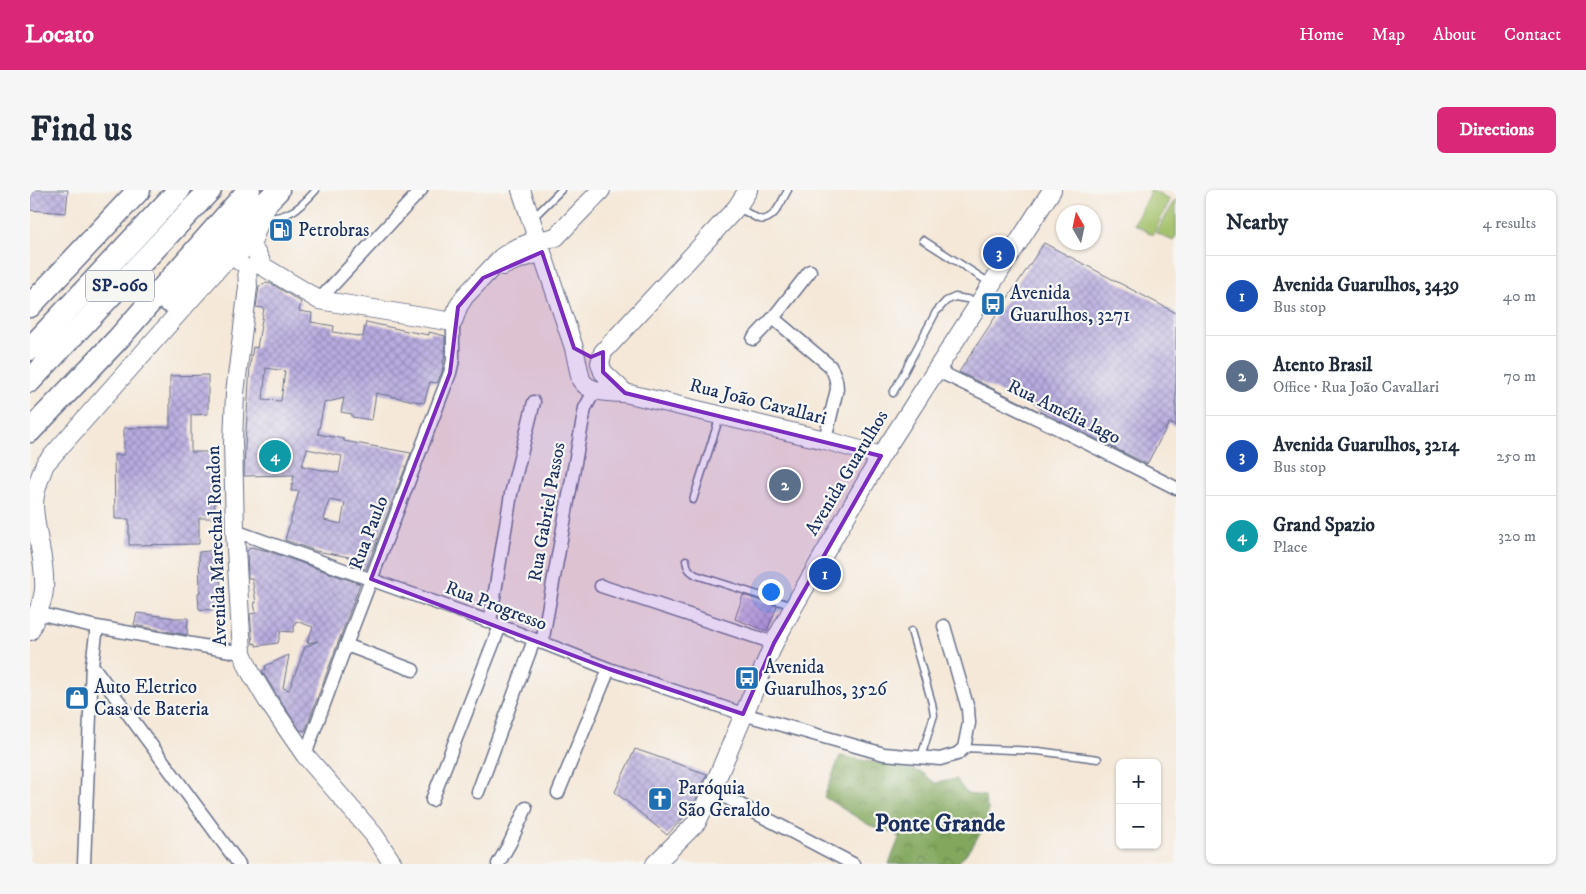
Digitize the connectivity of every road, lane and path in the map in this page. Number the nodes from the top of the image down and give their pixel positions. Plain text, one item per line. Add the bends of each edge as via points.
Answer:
1 (139, 190) edge
2 (179, 190) edge
3 (210, 190) edge
4 (250, 190) edge
5 (316, 190) edge
6 (421, 190) edge
7 (561, 190) edge
8 (601, 190) edge
9 (748, 190) edge
10 (788, 190) edge
11 (1052, 190) edge
12 (524, 191) edge
13 (275, 194) edge
14 (737, 207) junction
15 (261, 218) junction
16 (531, 220) junction
17 (922, 240) dead end
18 (540, 246) junction
19 (251, 260) junction
20 (810, 271) dead end
21 (990, 284) junction
22 (319, 300) junction
23 (979, 302) junction
24 (30, 306) edge
25 (773, 318) junction
26 (453, 322) junction
27 (118, 339) junction
28 (753, 339) dead end
29 (574, 348) junction
30 (30, 349) edge
31 (603, 352) junction
32 (936, 370) junction
33 (603, 372) junction
34 (30, 381) edge
35 (588, 385) junction
36 (625, 393) junction
37 (893, 393) dead end
38 (534, 402) dead end
39 (720, 415) junction
40 (30, 432) edge
41 (825, 440) junction
42 (881, 456) junction
43 (1176, 488) edge
44 (693, 500) dead end
45 (235, 531) junction
46 (686, 560) dead end
47 (371, 580) junction
48 (601, 586) dead end
49 (794, 606) junction
50 (37, 613) junction
51 (495, 624) junction
52 (944, 626) dead end
53 (97, 627) junction
54 (30, 631) edge
55 (911, 631) dead end
56 (538, 641) junction
57 (774, 643) junction
58 (346, 645) junction
59 (242, 654) junction
60 (92, 665) junction
61 (609, 669) junction
62 (413, 670) dead end
63 (743, 714) junction
64 (964, 748) junction
65 (306, 754) junction
66 (921, 757) junction
67 (1098, 759) dead end
68 (712, 790) junction
69 (478, 792) dead end
70 (558, 793) dead end
71 (432, 800) dead end
72 (526, 808) dead end
73 (84, 864) edge
74 (239, 864) edge
75 (393, 864) edge
76 (498, 864) edge
77 (655, 864) edge
78 (853, 864) edge

1 - 24 highway, SP-060
2 - 30 highway, SP-060
3 - 34 highway, SP-060
4 - 27 highway, SP-060
5 - 15 lane via 300,208 281,217
6 - 22 street
7 - 16 lane
8 - 18 street via 556,237
9 - 14 street
10 - 14 lane via 767,219 759,219
11 - 21 street, Avenida Guarulhos
12 - 16 street
13 - 15 street
13 - 27 highway via 186,286 152,316
14 - 31 street
15 - 19 street
16 - 18 street
17 - 21 lane
18 - 26 street via 483,278 465,296
18 - 29 street
19 - 22 street
19 - 45 street, Avenida Marechal Rondon via 235,393
19 - 50 street via 221,265 45,464 34,504 44,578 44,593
20 - 25 street
21 - 23 street, Avenida Guarulhos
22 - 26 street
23 - 32 street, Avenida Guarulhos
23 - 37 lane via 955,297 946,301 936,312
25 - 28 street
25 - 41 street via 830,366 837,381
26 - 47 street, Rua Paulo via 450,374
27 - 40 highway, SP-060
29 - 31 street via 587,357
29 - 35 street
31 - 33 street via 600,363
32 - 42 street, Avenida Guarulhos
32 - 43 street, Rua Amélia lago
33 - 35 street via 592,373
33 - 36 street
35 - 36 street, Rua João Cavallari
35 - 56 street, Rua Gabriel Passos
36 - 39 street, Rua João Cavallari
38 - 51 street via 511,494
39 - 41 street, Rua João Cavallari
39 - 44 lane
41 - 42 street, Rua João Cavallari
42 - 49 street, Avenida Guarulhos
45 - 47 street, Rua Progresso
45 - 59 street, Avenida Marechal Rondon
46 - 49 lane via 690,572
47 - 51 street, Rua Progresso
47 - 58 street, Rua Paulo
48 - 57 street
49 - 57 street, Avenida Guarulhos
50 - 53 street
50 - 54 street
51 - 56 street, Rua Progresso
51 - 71 street
52 - 64 street via 968,708 968,737
53 - 59 street
53 - 60 street
55 - 66 lane via 934,716
56 - 61 street, Rua Progresso
56 - 69 street, Rua Gabriel Passos
57 - 63 street, Avenida Guarulhos
58 - 62 street
58 - 65 street, Rua Paulo
59 - 65 street, Avenida Marechal Rondon via 267,700
60 - 73 street
60 - 74 street
61 - 63 street, Rua Progresso
61 - 70 street
63 - 66 street, Rua Progresso via 884,754
63 - 68 street, Avenida Guarulhos
64 - 66 street, Rua Progresso via 957,754 940,759
64 - 67 lane via 1038,751
65 - 75 street, Avenida Marechal Rondon via 374,835
68 - 77 street, Avenida Guarulhos via 697,822
68 - 78 street
72 - 76 street

